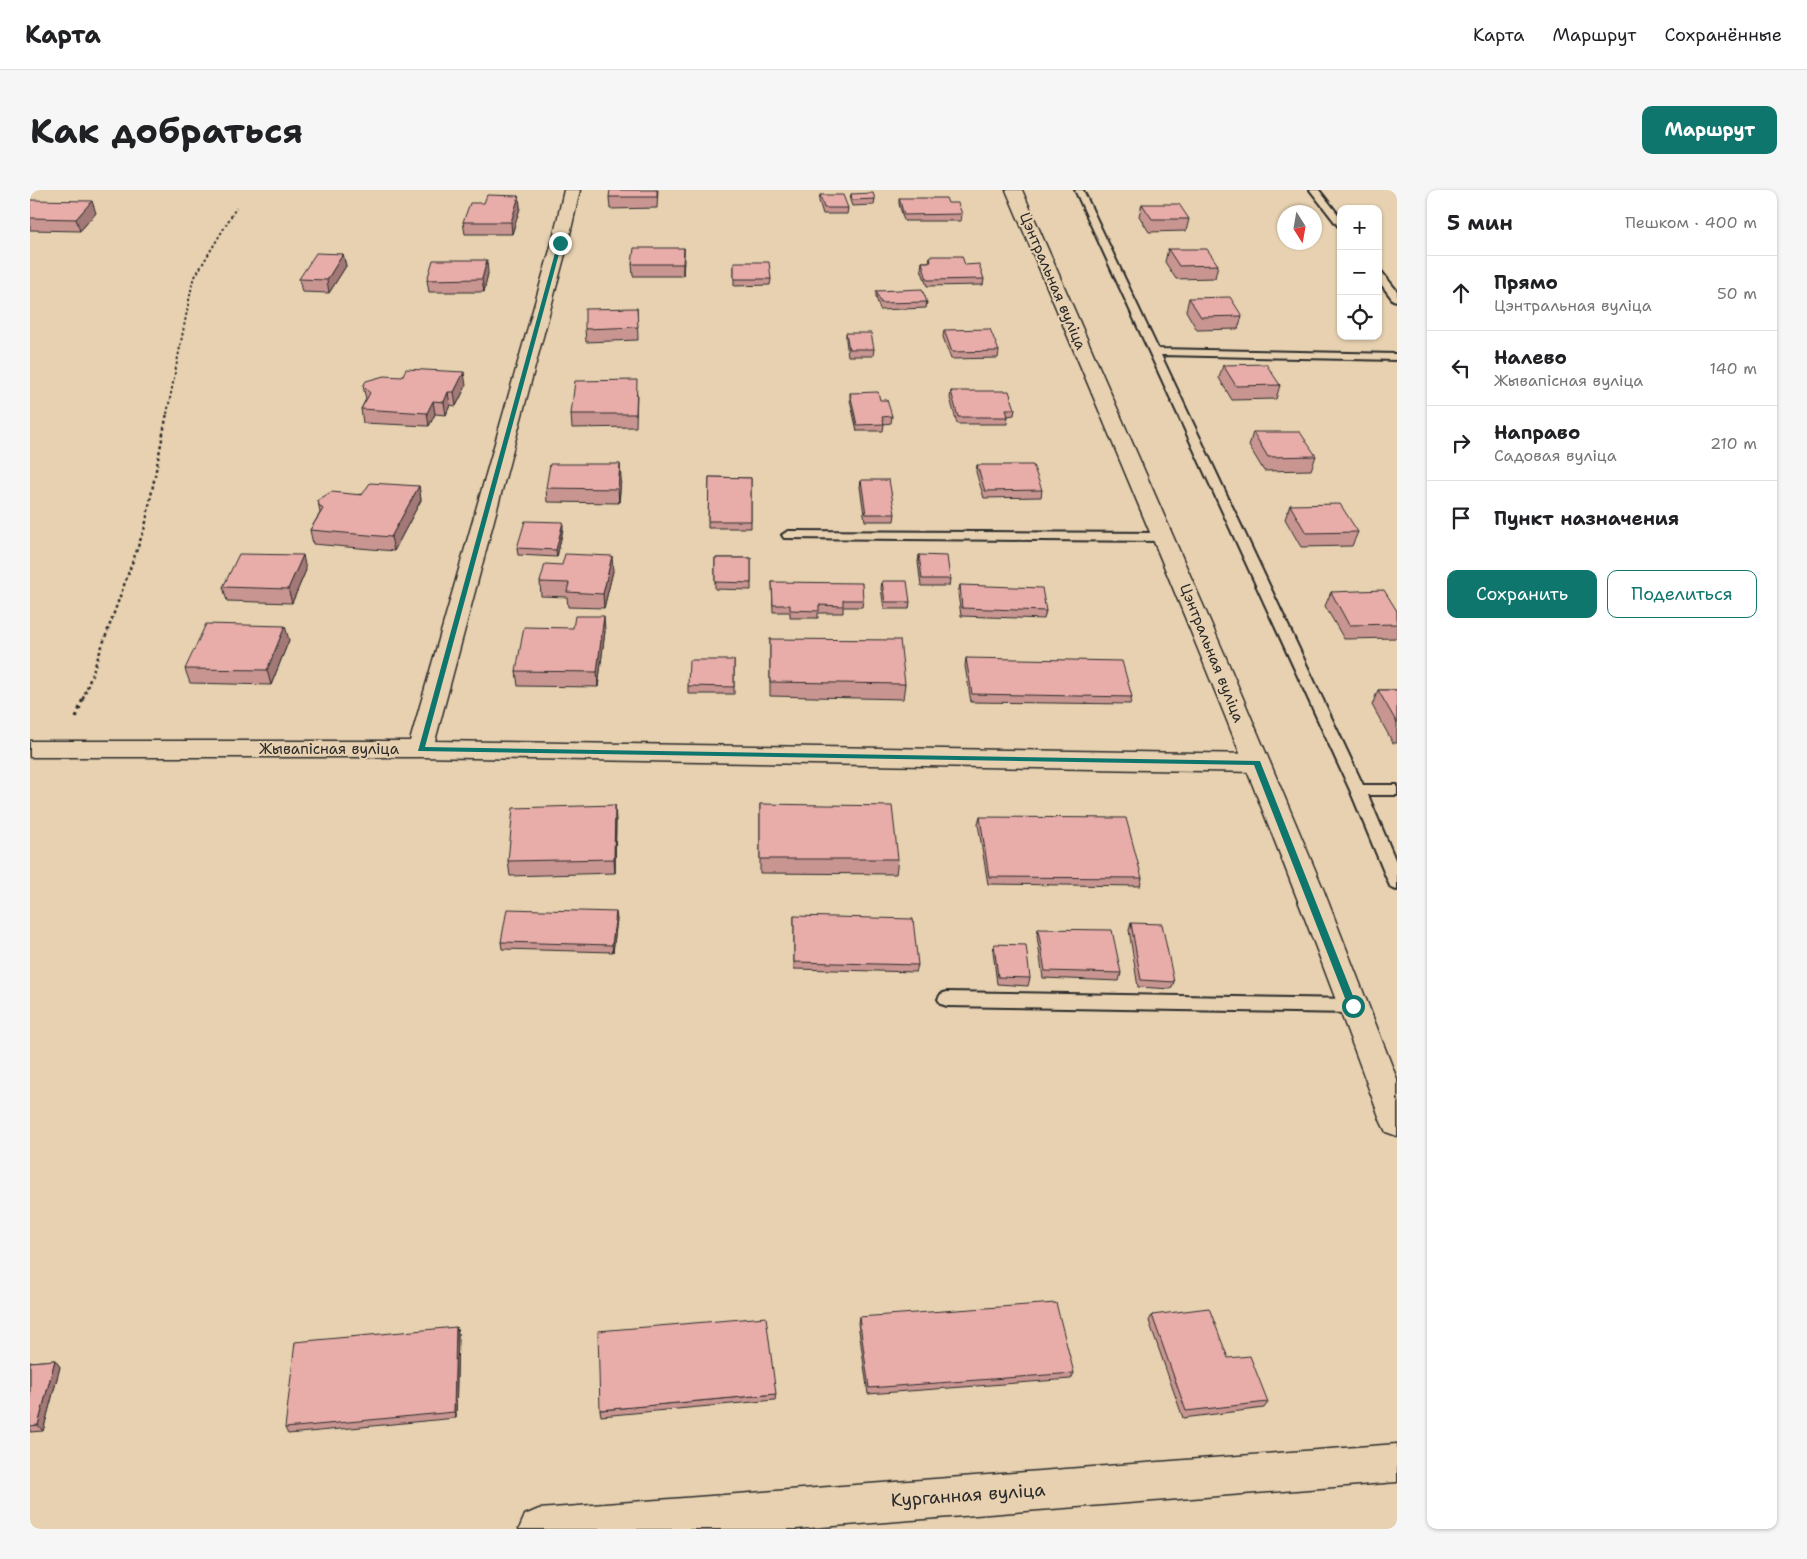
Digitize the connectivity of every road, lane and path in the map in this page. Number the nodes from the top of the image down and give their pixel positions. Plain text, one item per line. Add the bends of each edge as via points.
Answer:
1 (572, 190) edge
2 (1014, 190) edge
3 (1079, 190) edge
4 (1314, 190) edge
5 (236, 208) dead end
6 (1337, 219) edge
7 (1382, 279) edge
8 (1397, 298) edge
9 (1154, 352) junction
10 (1397, 357) edge
11 (788, 534) dead end
12 (1164, 537) junction
13 (30, 749) edge
14 (65, 749) junction
15 (420, 750) junction
16 (1257, 763) junction
17 (1358, 790) junction
18 (1397, 790) edge
19 (1397, 884) edge
20 (947, 999) dead end
21 (1353, 1006) junction
22 (1388, 1070) edge
23 (1397, 1122) edge
24 (1397, 1463) edge
25 (539, 1529) edge

1 - 15 street
2 - 12 street, Цэнтральная вуліца
3 - 9 lane
4 - 6 lane
5 - 14 path via 193,280 145,527
7 - 8 lane
9 - 10 lane
9 - 17 lane
11 - 12 lane
12 - 16 street, Цэнтральная вуліца
13 - 14 street, Жывапісная вуліца
14 - 15 street, Жывапісная вуліца
15 - 16 street, Жывапісная вуліца
16 - 21 street, Цэнтральная вуліца
17 - 18 lane
17 - 19 lane
20 - 21 lane
21 - 22 street, Цэнтральная вуліца
22 - 23 street, Цэнтральная вуліца
24 - 25 street, Курганная вуліца

